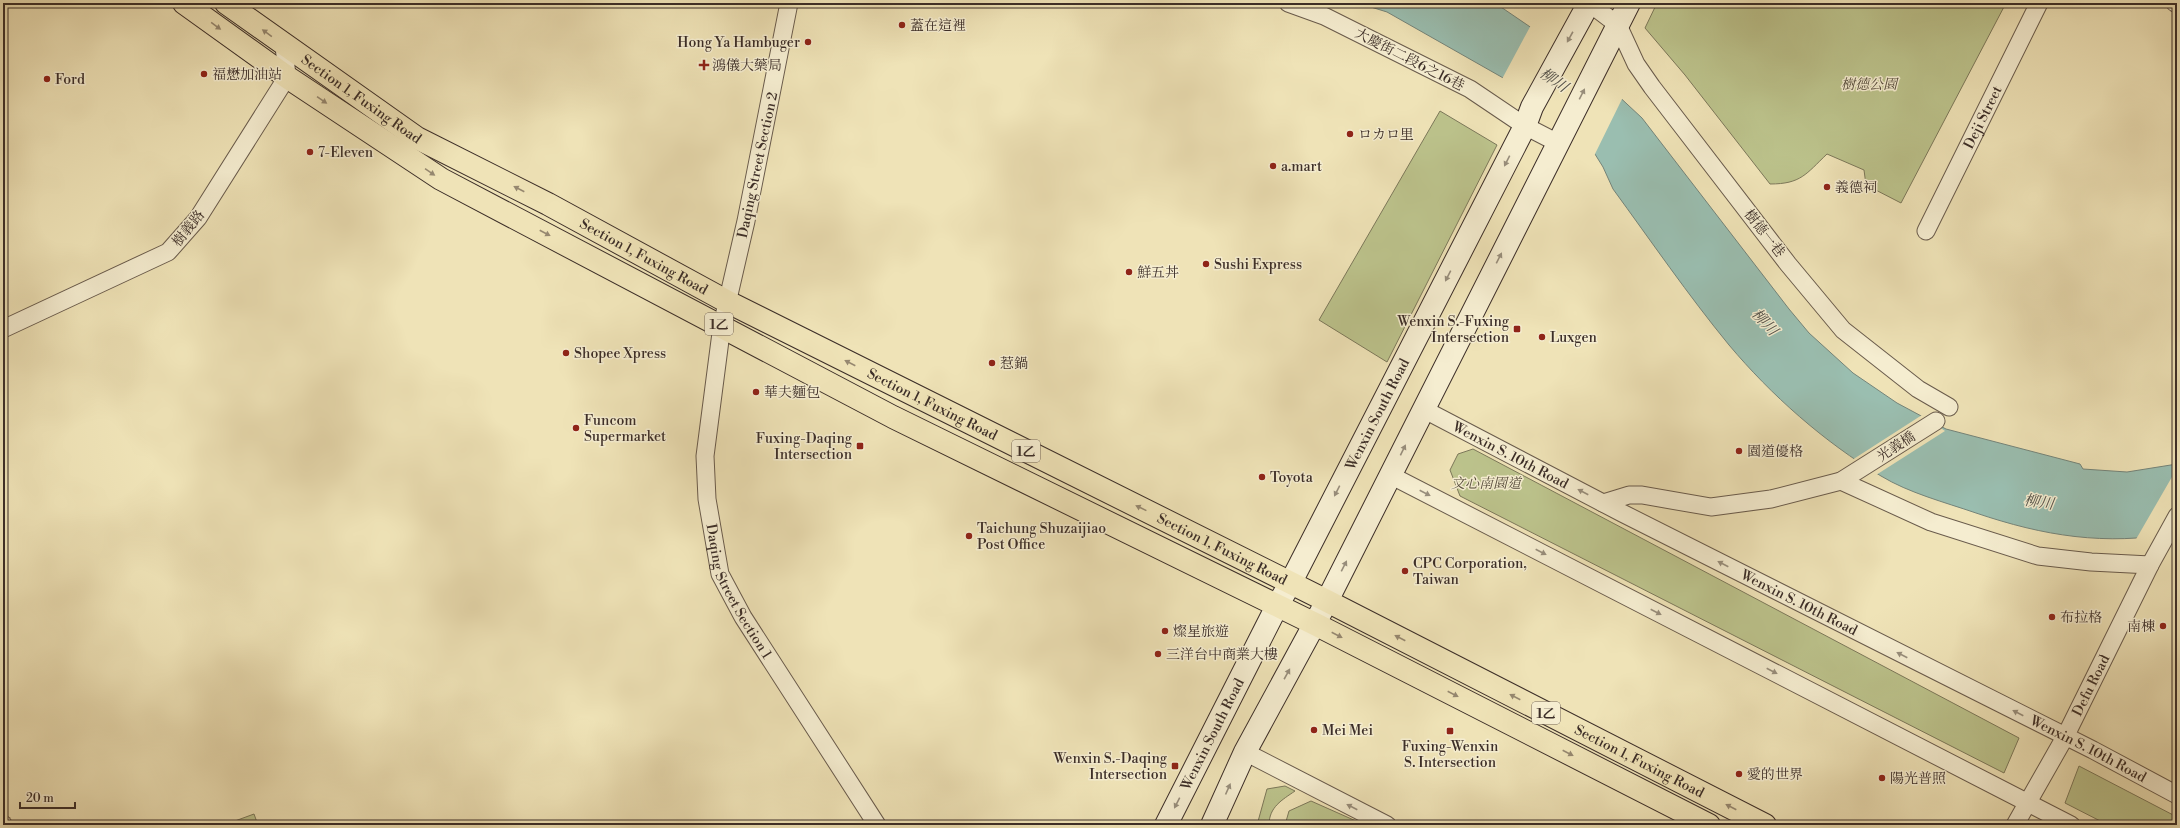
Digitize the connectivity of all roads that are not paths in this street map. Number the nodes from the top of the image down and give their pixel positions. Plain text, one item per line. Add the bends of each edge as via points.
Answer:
1 (184, 3) edge
2 (226, 3) edge
3 (789, 3) edge
4 (1288, 3) edge
5 (1589, 3) edge
6 (1629, 3) edge
7 (2039, 3) edge
8 (1618, 25) junction
9 (284, 45) junction
10 (287, 77) junction
11 (1529, 116) junction
12 (1561, 136) junction
13 (1926, 231) dead end
14 (726, 301) junction
15 (722, 326) junction
16 (3, 329) edge
17 (1949, 407) dead end
18 (1423, 409) junction
19 (1936, 420) dead end
20 (1390, 475) junction
21 (1841, 481) junction
22 (1603, 503) junction
23 (2177, 516) edge
24 (2150, 565) junction
25 (1291, 582) junction
26 (1327, 600) junction
27 (1277, 606) junction
28 (1315, 624) junction
29 (2065, 737) junction
30 (1245, 752) junction
31 (2177, 795) edge
32 (2027, 803) junction
33 (876, 825) edge
34 (1166, 825) edge
35 (1212, 825) edge
36 (1387, 825) edge
37 (1709, 825) edge
38 (1765, 825) edge
39 (2015, 825) edge
40 (2071, 825) edge

1 -> 10 main road, Section 1, Fuxing Road / 1乙
9 -> 2 main road, Section 1, Fuxing Road / 1乙
3 - 14 street, Daqing Street Section 2 via 746,221
4 - 11 street, 大慶街二段6之16巷 via 1324,16
5 - 8 street
5 -> 11 main road, Wenxin South Road
6 - 8 main road
7 - 13 street, Deji Street
12 -> 8 main road
8 - 17 street, 樹德一巷 via 1636,64 1652,87 1788,264 1843,330 1918,388
9 - 10 street
14 -> 9 main road, Section 1, Fuxing Road / 1乙 via 548,204 417,138
10 -> 15 main road, Section 1, Fuxing Road / 1乙 via 441,179
10 - 16 street, 樹義路 via 198,218 168,252
11 - 12 street, 大慶街二段6之16巷
11 -> 25 main road, Wenxin South Road
18 -> 12 main road
14 - 15 street, Daqing Street Section 2
25 -> 14 main road, Section 1, Fuxing Road / 1乙
15 - 27 main road, Section 1, Fuxing Road / 1乙 via 893,417
15 - 33 street, Daqing Street Section 1 via 705,456 707,499 720,574 743,617
20 -> 18 main road
22 -> 18 street, Wenxin S. 10th Road
19 - 21 street, 光義橋
26 -> 20 main road
20 -> 32 street
21 - 22 street, 光義橋 via 1771,499 1711,507 1642,495 1629,495
21 - 24 street via 1931,522 2038,556
29 -> 22 street, Wenxin S. 10th Road
23 - 24 street, Defu Road
24 - 29 street, Defu Road
25 - 26 main road, Section 1, Fuxing Road / 1乙
25 - 27 main road, Wenxin South Road
26 - 28 main road
38 -> 26 main road, Section 1, Fuxing Road / 1乙
27 - 28 main road, Section 1, Fuxing Road / 1乙
27 -> 34 main road, Wenxin South Road
30 -> 28 main road
28 -> 37 main road, Section 1, Fuxing Road / 1乙
29 - 31 street, Wenxin S. 10th Road
29 - 32 street, Defu Road
35 -> 30 main road
36 -> 30 street
32 - 39 street, Defu Road
32 - 40 street

